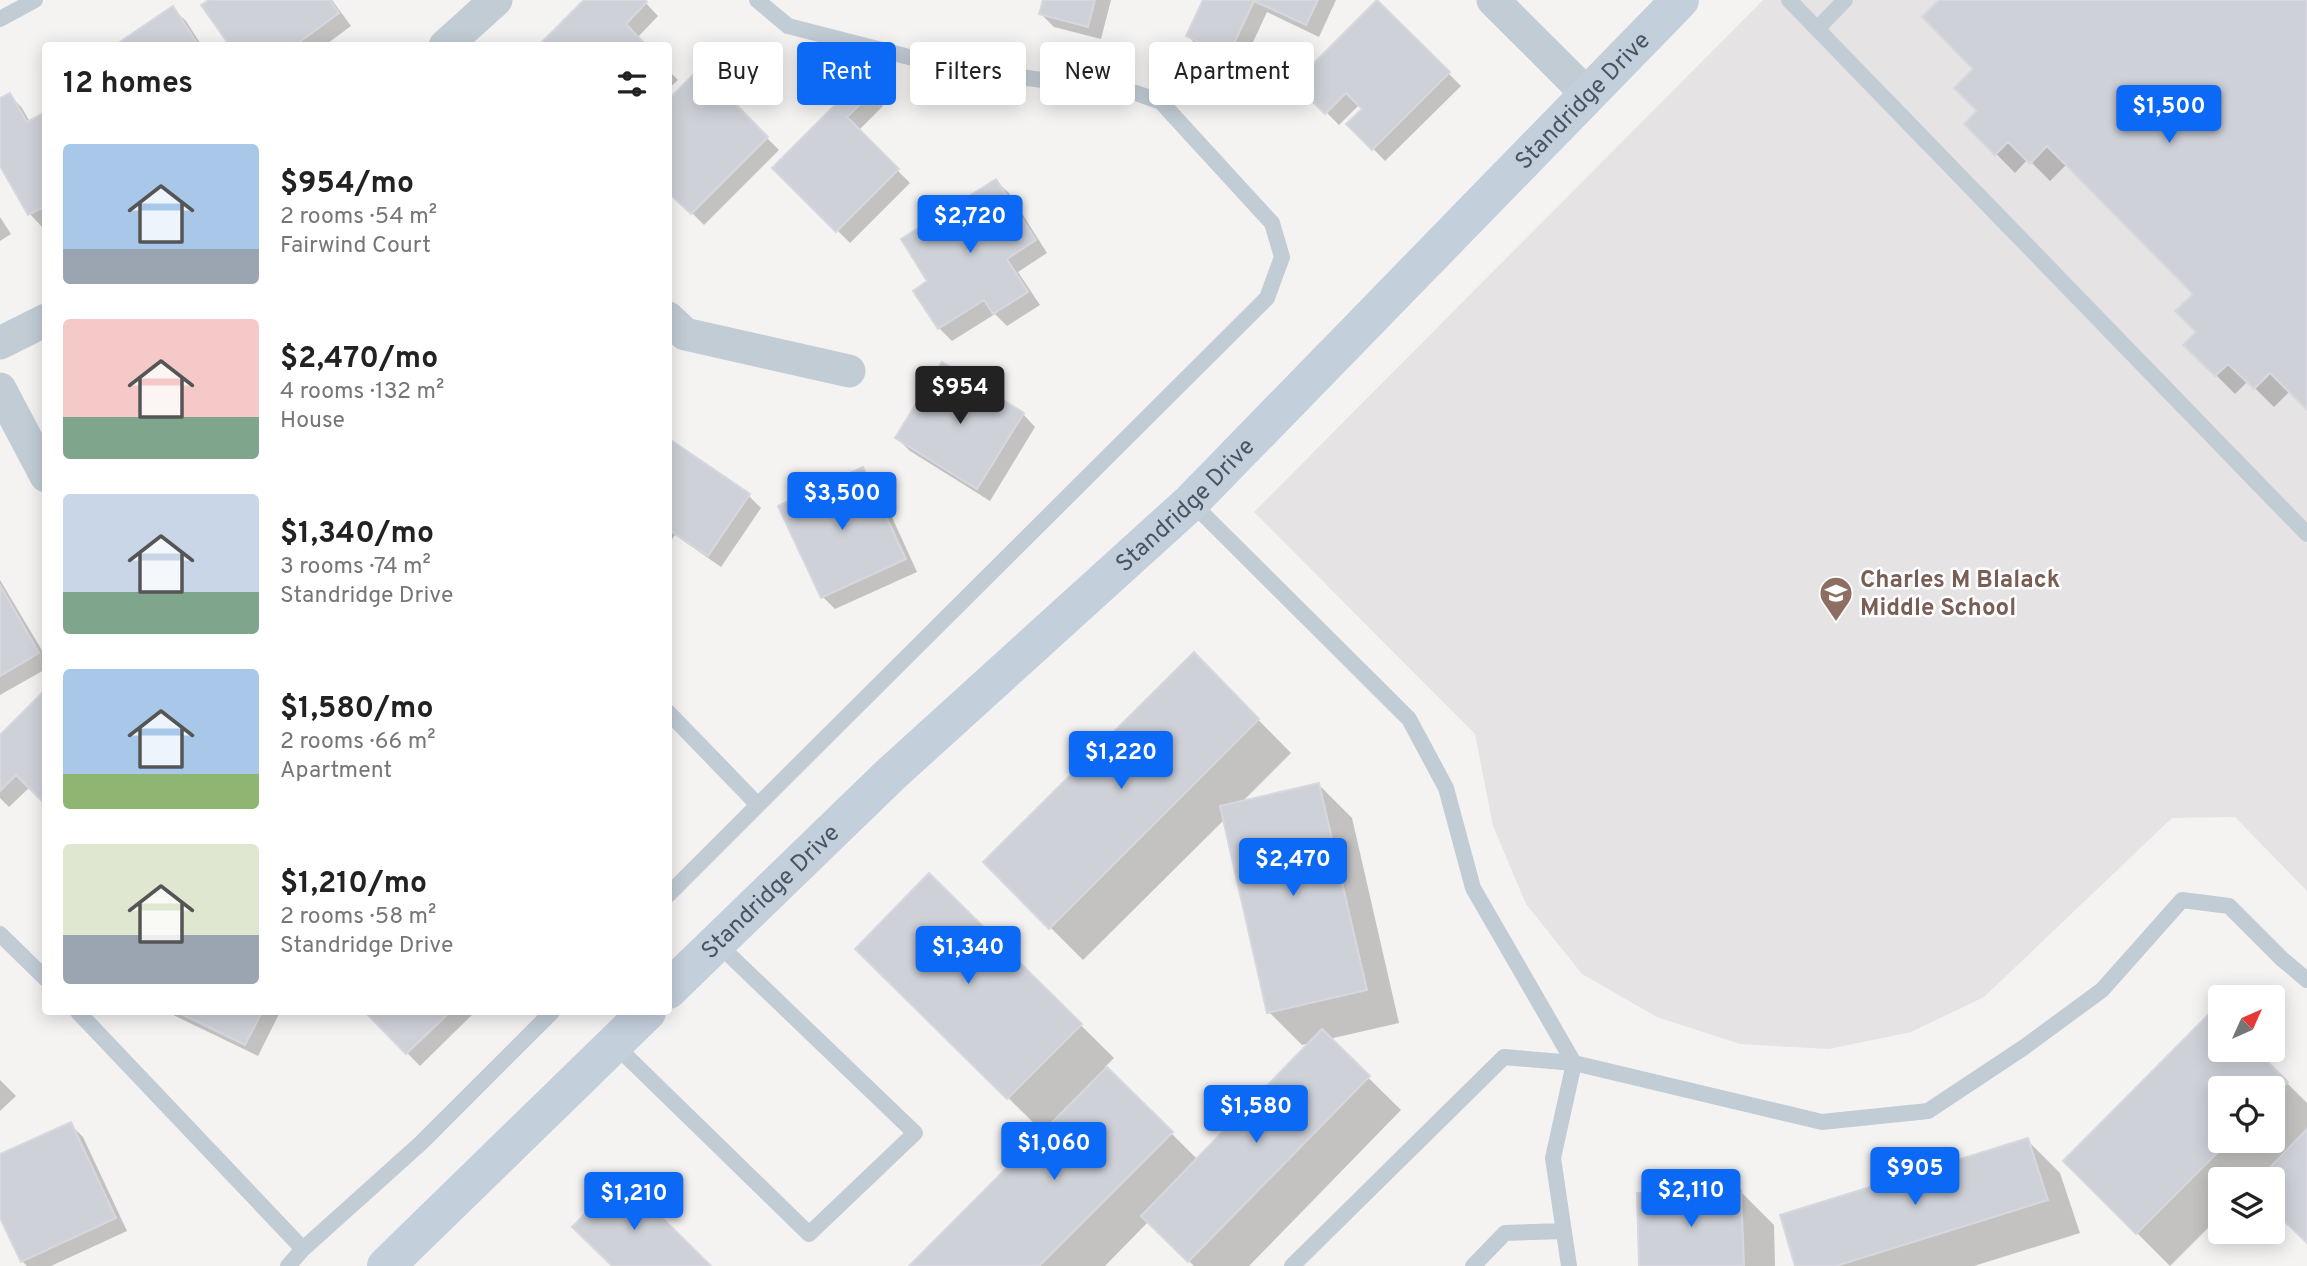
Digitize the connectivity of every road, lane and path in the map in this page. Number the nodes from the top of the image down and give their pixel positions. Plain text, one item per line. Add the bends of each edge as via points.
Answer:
1 (35, 0) edge
2 (496, 0) edge
3 (757, 0) edge
4 (1493, 0) edge
5 (1680, 0) edge
6 (1789, 0) edge
7 (1845, 0) edge
8 (0, 19) edge
9 (1817, 29) junction
10 (449, 42) edge
11 (1587, 94) junction
12 (42, 322) edge
13 (672, 322) edge
14 (0, 343) edge
15 (849, 370) dead end
16 (0, 389) edge
17 (42, 468) edge
18 (1191, 502) junction
19 (2307, 534) edge
20 (672, 716) edge
21 (758, 805) junction
22 (672, 891) edge
23 (0, 934) edge
24 (717, 943) junction
25 (42, 975) edge
26 (2307, 980) edge
27 (672, 986) edge
28 (81, 1015) edge
29 (549, 1015) edge
30 (644, 1015) edge
31 (614, 1044) junction
32 (1574, 1063) junction
33 (1564, 1231) junction
34 (303, 1249) junction
35 (288, 1266) edge
36 (386, 1266) edge
37 (1292, 1266) edge
38 (1473, 1266) edge
39 (1569, 1266) edge

1 - 8 lane
2 - 10 street
3 - 21 lane via 788,26 948,67 1136,93 1161,102 1272,223 1282,257 1267,298
4 - 11 street
5 - 11 street, Standridge Drive
6 - 9 lane
7 - 9 lane
9 - 19 lane
11 - 18 street, Standridge Drive
12 - 14 street
13 - 15 street via 685,334
16 - 17 street
18 - 24 street, Standridge Drive via 890,775
18 - 32 lane via 1409,719 1446,788 1473,888
20 - 21 lane
21 - 22 lane
23 - 25 lane
24 - 27 street, Standridge Drive
24 - 31 lane via 915,1133 809,1234
26 - 32 lane via 2229,906 2182,901 2102,990 1928,1111 1822,1122
28 - 34 lane
29 - 34 lane via 421,1143
30 - 31 street
31 - 36 street
32 - 33 lane via 1553,1158
32 - 37 lane via 1504,1057
33 - 38 lane via 1505,1233
33 - 39 lane
34 - 35 lane

